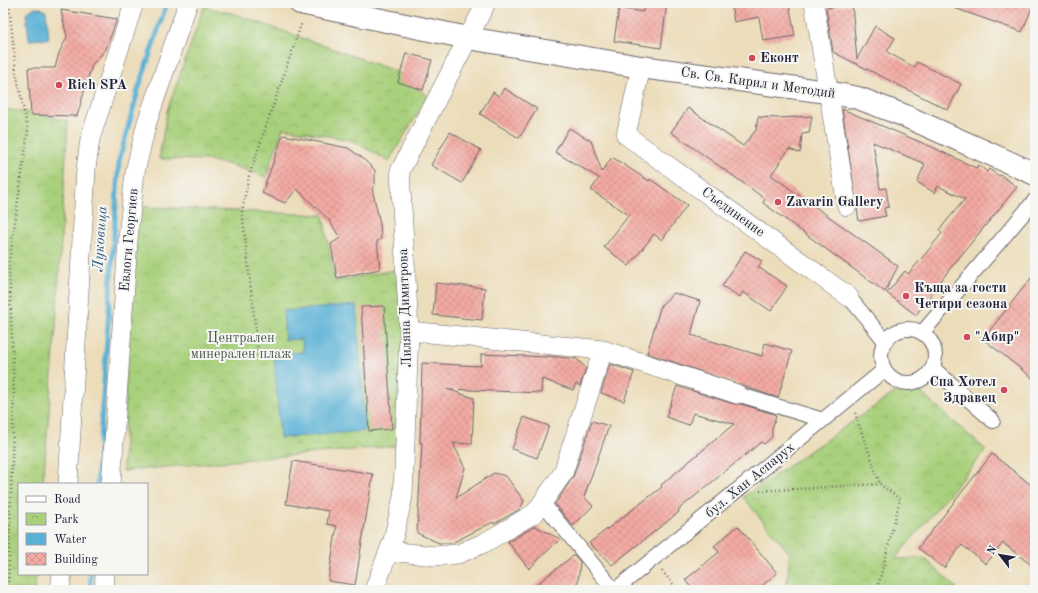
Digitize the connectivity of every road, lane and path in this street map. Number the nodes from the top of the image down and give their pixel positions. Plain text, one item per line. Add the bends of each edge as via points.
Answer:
1 (9, 3) edge
2 (134, 3) edge
3 (188, 3) edge
4 (486, 3) edge
5 (814, 3) edge
6 (304, 4) edge
7 (468, 38) junction
8 (641, 67) junction
9 (827, 92) junction
10 (1035, 174) edge
11 (1035, 200) edge
12 (847, 206) dead end
13 (848, 297) joint
14 (409, 331) junction
15 (922, 332) junction
16 (885, 341) junction
17 (603, 350) junction
18 (259, 359) dead end
19 (933, 368) junction
20 (884, 370) junction
21 (737, 394) joint
22 (849, 399) junction
23 (823, 420) junction
24 (993, 421) dead end
25 (68, 483) edge
26 (111, 483) edge
27 (880, 484) junction
28 (734, 493) junction
29 (542, 502) junction
30 (390, 551) junction
31 (653, 559) junction
32 (62, 575) edge
33 (105, 575) edge
34 (8, 590) edge
35 (60, 590) edge
36 (104, 590) edge
37 (374, 590) edge
38 (614, 590) edge
39 (678, 590) edge
40 (877, 590) edge

1 - 34 path via 16,72 28,131 9,263 14,395
2 - 25 street via 90,139 85,177
3 - 26 street, Евлоги Георгиев via 147,122 135,172
4 - 7 street, Лиляна Димитрова
5 - 9 street
6 - 7 street
6 - 18 path via 249,176 242,211
7 - 8 street, Св. Св. Кирил и Методий
7 - 14 street, Лиляна Димитрова via 400,171
8 - 9 street, Св. Св. Кирил и Методий
8 - 13 street, Съединение via 626,135
9 - 10 street, Св. Св. Кирил и Методий via 858,98 902,115
9 - 12 street
11 - 15 street
13 - 16 street, Съединение
14 - 17 street
14 - 30 street, Лиляна Димитрова via 403,496
15 - 16 street via 906,329 891,335
15 - 19 street via 934,345
16 - 20 street via 880,355
17 - 21 street
17 - 29 street via 563,473
19 - 20 street via 921,381 913,383 897,381
19 - 24 street
20 - 22 street, бул. Хан Аспарух
21 - 23 street
22 - 23 street, бул. Хан Аспарух
22 - 27 path
23 - 28 street, бул. Хан Аспарух
27 - 28 path
27 - 40 path via 900,499
28 - 31 street, бул. Хан Аспарух
29 - 30 street via 535,513 484,543 458,554 435,556
29 - 38 street
30 - 37 street, Лиляна Димитрова
31 - 38 street, бул. Хан Аспарух
31 - 39 path
32 - 35 street
33 - 36 street

